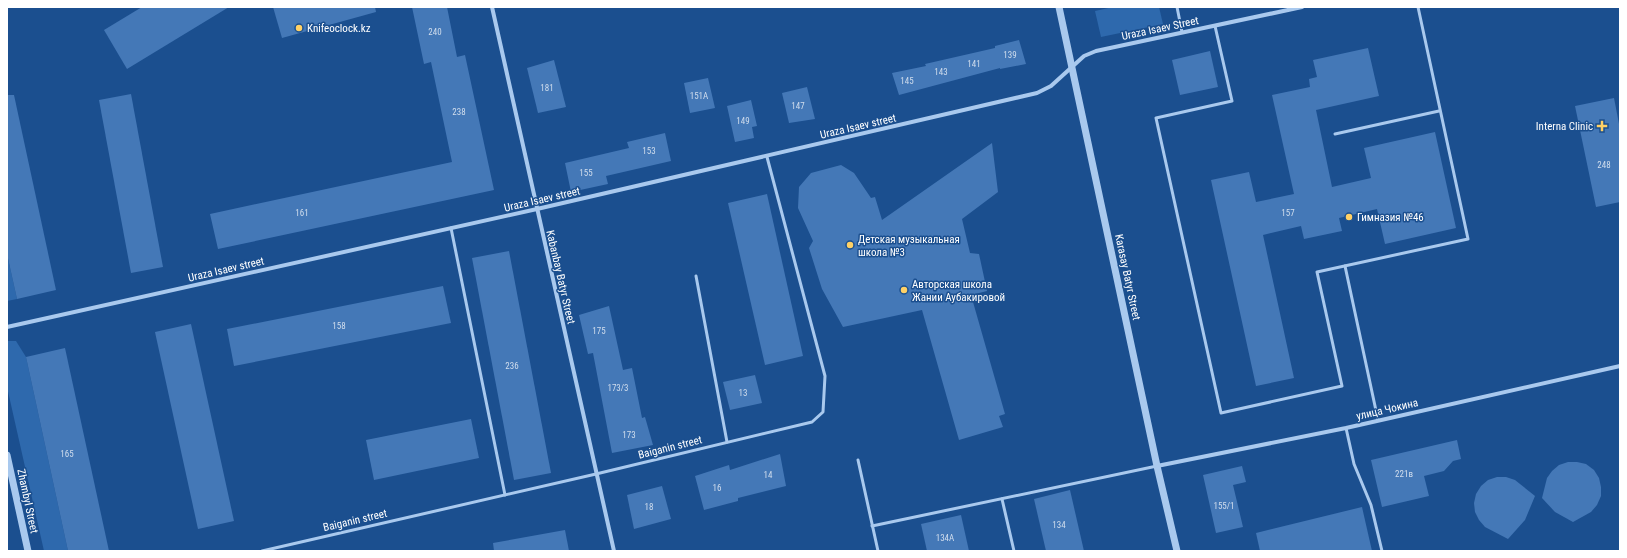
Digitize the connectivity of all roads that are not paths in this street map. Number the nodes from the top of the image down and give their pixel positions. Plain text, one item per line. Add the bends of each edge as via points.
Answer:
1 (492, 7) edge
2 (1059, 7) edge
3 (1177, 7) edge
4 (1302, 7) edge
5 (1418, 7) edge
6 (1215, 26) junction
7 (1182, 32) junction
8 (1072, 67) junction
9 (1439, 111) junction
10 (1335, 134) dead end
11 (767, 157) junction
12 (537, 209) junction
13 (451, 228) junction
14 (1345, 266) junction
15 (696, 276) dead end
16 (7, 327) edge
17 (1620, 366) edge
18 (1378, 420) junction
19 (1346, 428) junction
20 (727, 442) junction
21 (7, 455) edge
22 (858, 460) dead end
23 (1157, 466) junction
24 (596, 474) junction
25 (505, 495) junction
26 (1002, 499) junction
27 (872, 526) junction
28 (28, 551) edge
29 (262, 551) edge
30 (614, 551) edge
31 (878, 551) edge
32 (1014, 551) edge
33 (1177, 551) edge
34 (1382, 551) edge

1 - 12 street, Kabanbay Batyr Street
2 - 8 street, Karasay Batyr Street
3 - 7 lane
4 - 6 street, Uraza Isaev Street
5 - 9 lane
6 - 7 street, Uraza Isaev Street
6 - 14 lane via 1232,101 1156,118 1221,413 1342,386 1317,272
7 - 8 street, Uraza Isaev Street via 1096,51 1084,56
8 - 11 street, Uraza Isaev street via 1051,86 1037,94
8 - 23 street, Karasay Batyr Street
9 - 10 lane
9 - 14 lane via 1468,239
11 - 12 street, Uraza Isaev street
11 - 20 lane, Baiganin street via 826,376 823,412 812,422
12 - 13 street, Uraza Isaev street
12 - 24 street, Kabanbay Batyr Street
13 - 16 street, Uraza Isaev street
13 - 25 lane
14 - 18 lane
15 - 20 lane
17 - 18 street, улица Чокина
18 - 19 street, улица Чокина
19 - 23 street, улица Чокина
19 - 34 lane via 1354,464 1371,505
20 - 24 lane, Baiganin street
21 - 28 street, Zhambyl Street
22 - 27 lane
23 - 26 lane
23 - 33 street, Karasay Batyr Street
24 - 25 lane, Baiganin street
24 - 30 street, Kabanbay Batyr Street
25 - 29 lane, Baiganin street
26 - 27 lane
26 - 32 lane
27 - 31 lane

